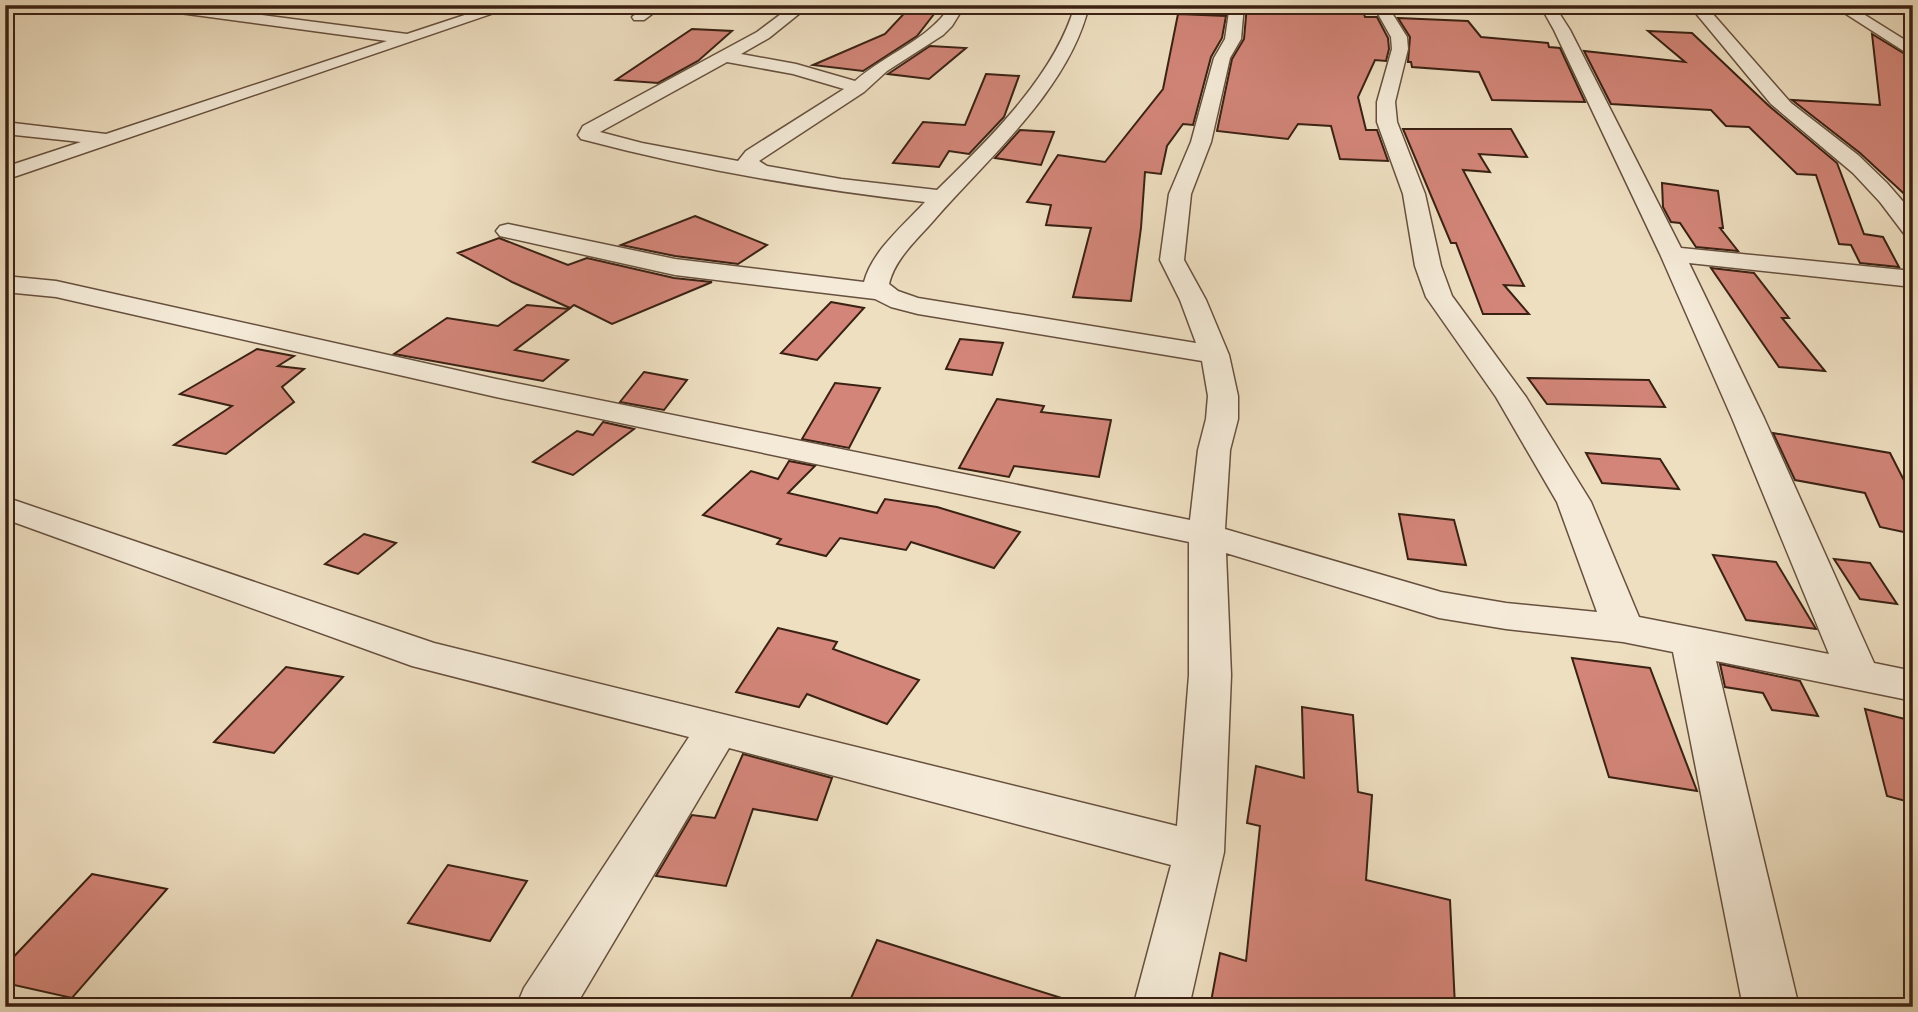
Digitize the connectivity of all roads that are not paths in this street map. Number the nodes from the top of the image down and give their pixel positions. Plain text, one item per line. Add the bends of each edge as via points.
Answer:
1 (150, 5) edge
2 (510, 5) edge
3 (657, 5) edge
4 (803, 5) edge
5 (958, 5) edge
6 (1083, 5) edge
7 (1237, 5) edge
8 (1380, 5) edge
9 (1547, 5) edge
10 (1696, 5) edge
11 (1839, 5) edge
12 (639, 17) dead end
13 (410, 39) junction
14 (1913, 52) edge
15 (724, 56) dead end
16 (859, 88) junction
17 (5, 128) edge
18 (110, 139) junction
19 (760, 171) junction
20 (5, 174) edge
21 (942, 197) junction
22 (1913, 230) edge
23 (509, 231) dead end
24 (1672, 254) junction
25 (1913, 279) edge
26 (5, 284) edge
27 (881, 292) junction
28 (1215, 355) junction
29 (5, 506) edge
30 (1207, 535) junction
31 (1623, 628) junction
32 (1691, 642) junction
33 (1858, 675) junction
34 (1913, 686) edge
35 (718, 728) junction
36 (1199, 852) junction
37 (544, 1007) edge
38 (1161, 1007) edge
39 (1771, 1007) edge

1 - 13 street
2 - 13 street
3 - 12 street
4 - 19 street via 763,35 588,135
5 - 16 street via 947,23 881,67
6 - 21 street via 1051,73 1001,138
7 - 28 street via 1233,39 1222,58 1201,142 1180,194 1172,260
8 - 31 street via 1399,37 1400,49 1386,102 1387,122 1414,194 1438,297 1511,397 1574,502
9 - 24 street
10 - 22 street via 1776,99 1873,180
11 - 14 street
13 - 18 street
15 - 16 street via 796,69
16 - 19 street via 753,155 748,162
17 - 18 street
18 - 20 street
19 - 21 street
21 - 27 street via 879,272 876,284
23 - 27 street via 675,267
24 - 25 street
24 - 33 street
26 - 30 street via 56,289 510,391
27 - 28 street via 918,306
28 - 30 street via 1222,419 1214,450
29 - 35 street via 427,656
30 - 31 street via 1439,605
30 - 36 street via 1210,675
31 - 32 street
32 - 33 street
32 - 39 street
33 - 34 street
35 - 36 street
35 - 37 street
36 - 38 street

